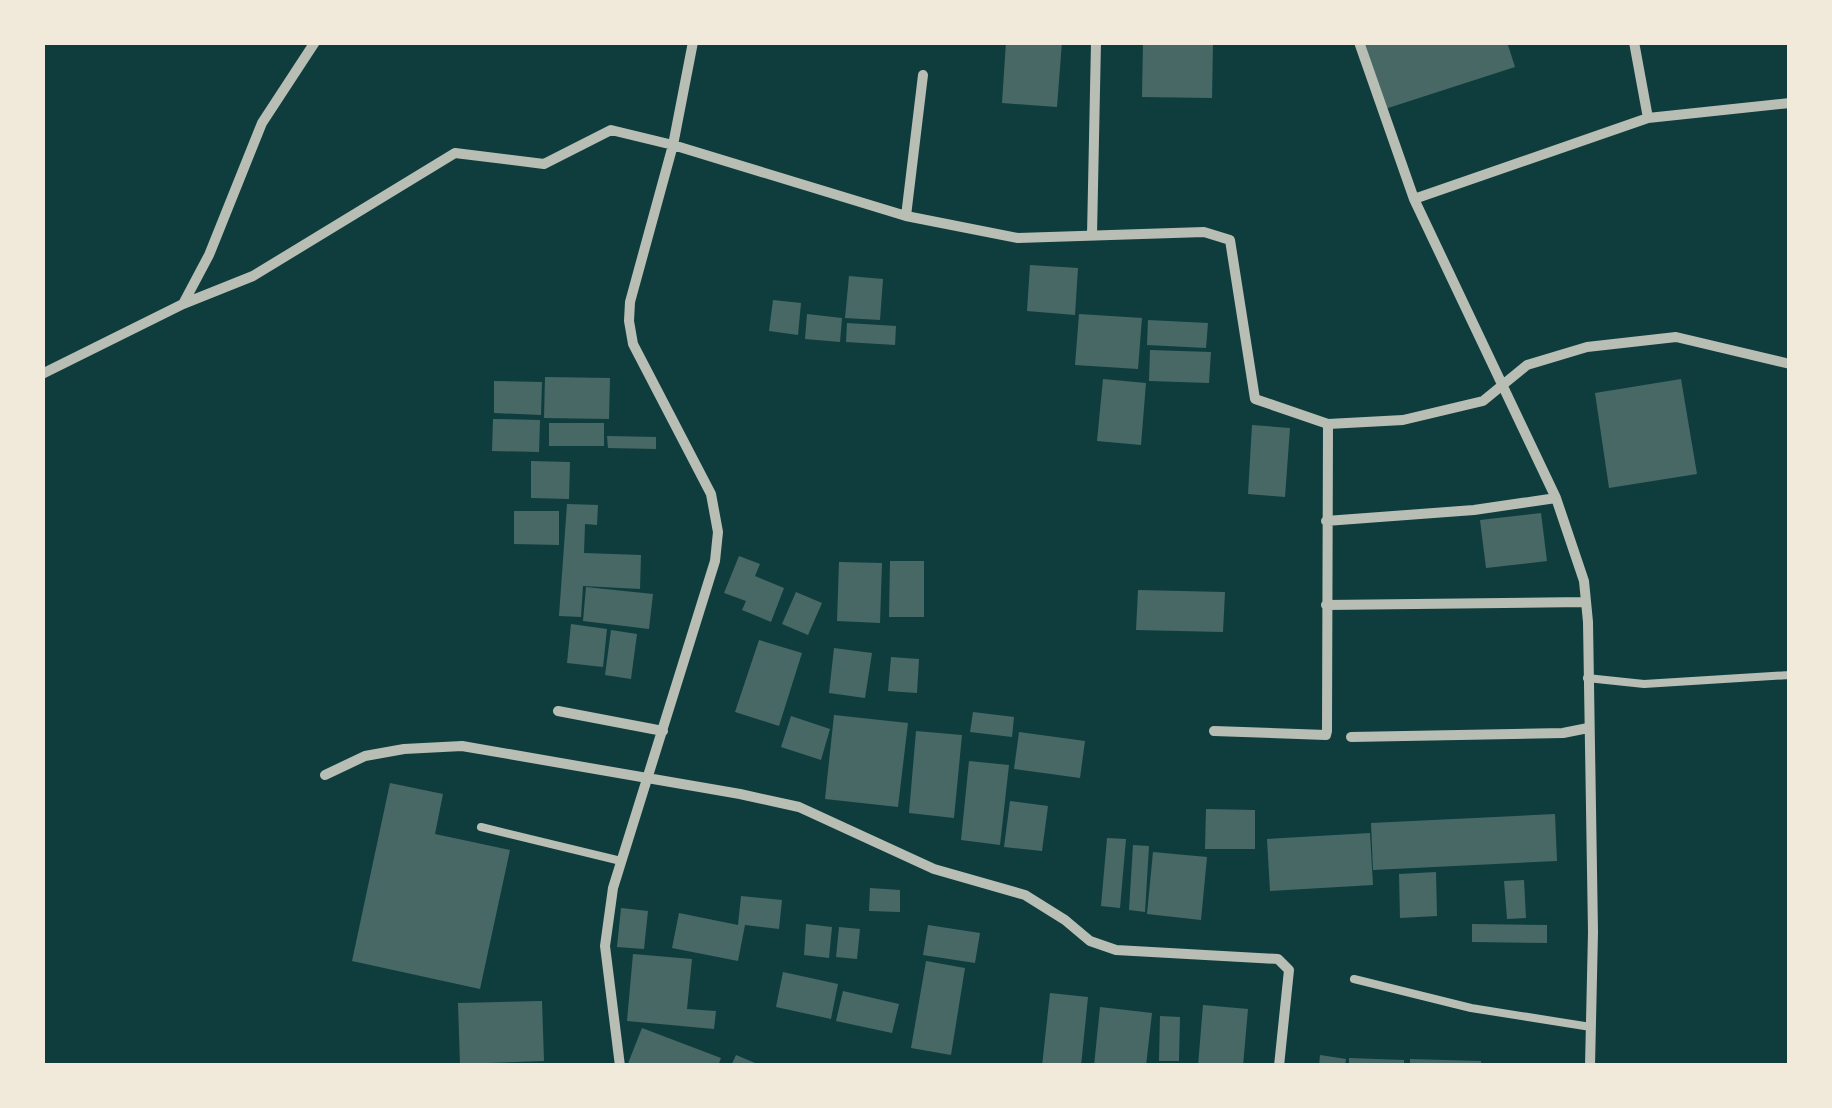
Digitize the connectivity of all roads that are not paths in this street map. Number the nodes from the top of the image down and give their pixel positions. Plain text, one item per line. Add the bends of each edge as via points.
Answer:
1 (315, 42) edge
2 (694, 42) edge
3 (1096, 42) edge
4 (1359, 42) edge
5 (1634, 42) edge
6 (923, 76) dead end
7 (1790, 103) edge
8 (1648, 118) junction
9 (673, 145) junction
10 (1414, 199) junction
11 (906, 216) junction
12 (1092, 235) junction
13 (183, 304) junction
14 (1790, 364) edge
15 (42, 374) edge
16 (1502, 385) junction
17 (1328, 424) junction
18 (1556, 498) junction
19 (1326, 522) junction
20 (1586, 602) junction
21 (1326, 605) junction
22 (1790, 675) edge
23 (1587, 678) junction
24 (558, 711) dead end
25 (1588, 728) junction
26 (663, 731) junction
27 (1214, 732) dead end
28 (1351, 737) dead end
29 (325, 775) dead end
30 (648, 780) junction
31 (481, 827) dead end
32 (622, 861) junction
33 (1354, 978) dead end
34 (1591, 1027) junction
35 (620, 1066) edge
36 (1279, 1066) edge
37 (1590, 1066) edge

1 - 13 street via 262,123
2 - 9 street
3 - 12 street
4 - 10 street
5 - 8 street
6 - 11 street
7 - 8 street
8 - 10 street
9 - 11 street
9 - 13 street via 611,130 544,164 454,154 253,276
9 - 26 street via 629,321 633,344 711,494 718,532 716,561
10 - 16 street
11 - 12 street via 1018,238
12 - 17 street via 1204,232 1230,240 1256,399
13 - 15 street
14 - 16 street via 1676,337 1587,347 1527,365
16 - 17 street via 1483,400 1440,413
16 - 18 street
17 - 19 street
18 - 19 street
18 - 20 street
19 - 21 street
20 - 21 street
20 - 23 street
21 - 27 street via 1326,735
22 - 23 lane via 1644,684
23 - 25 street
24 - 26 street
25 - 28 street
25 - 34 street
26 - 30 street
29 - 30 street via 365,756 462,746
30 - 32 street
30 - 36 street via 799,807 934,869 1025,895 1116,950 1278,959 1288,970
31 - 32 lane
32 - 35 street via 605,946
33 - 34 lane via 1471,1008
34 - 37 street

